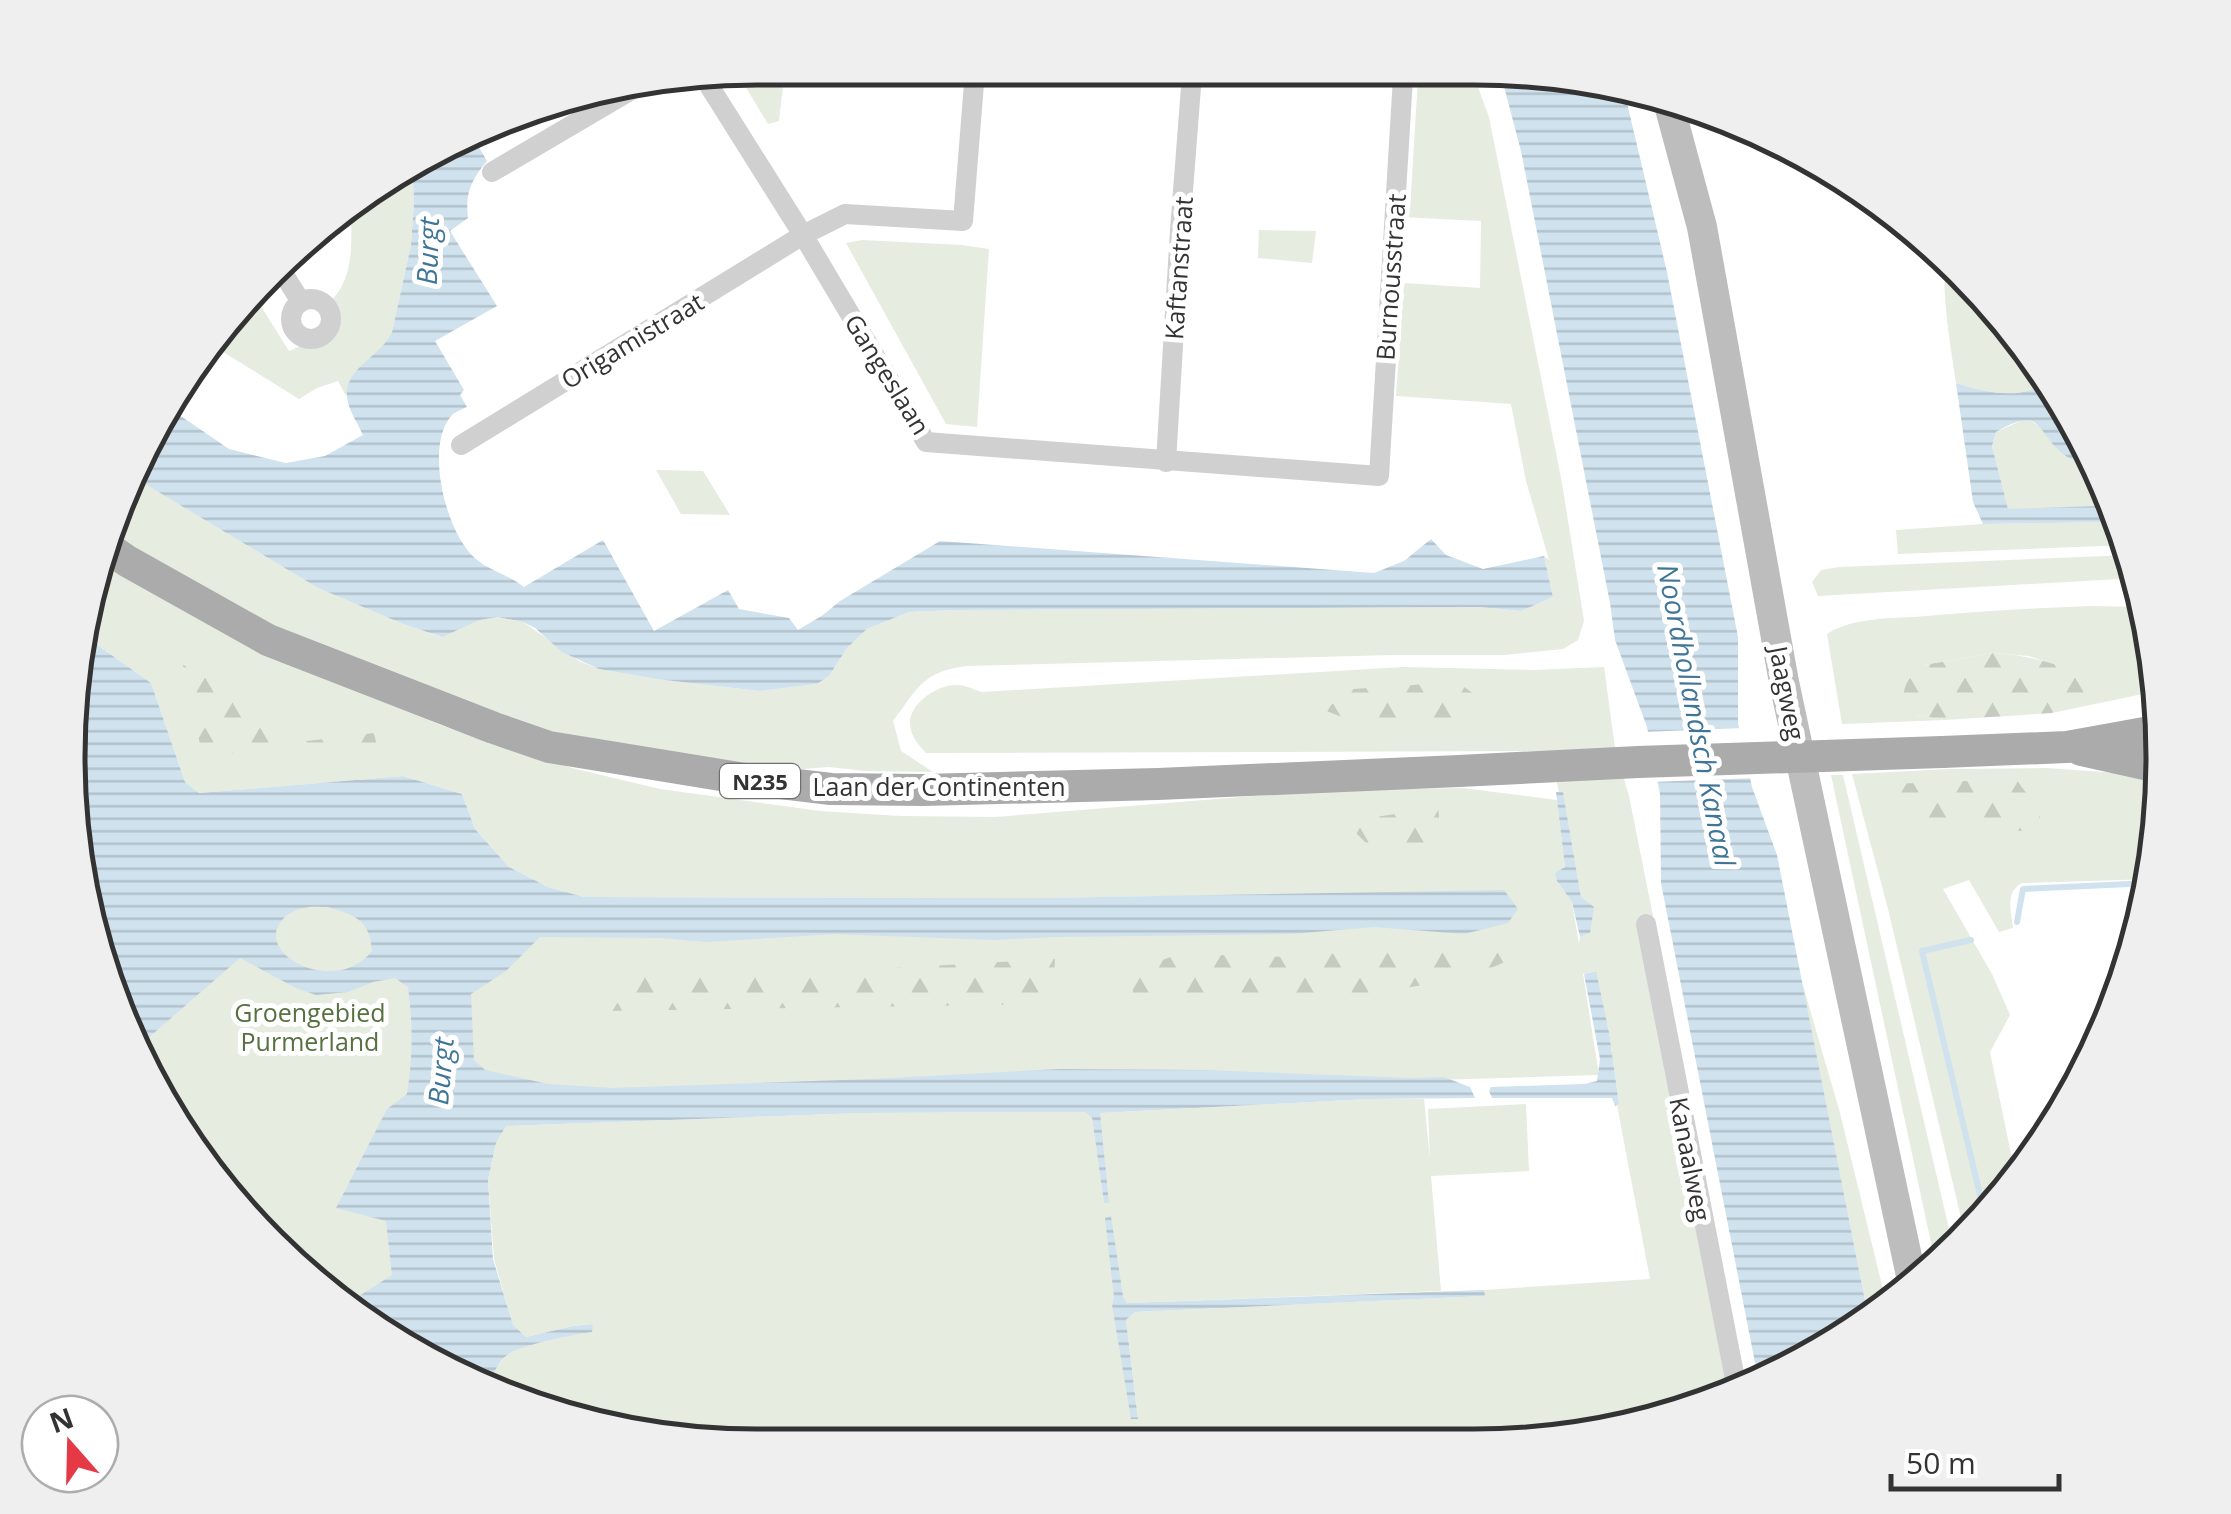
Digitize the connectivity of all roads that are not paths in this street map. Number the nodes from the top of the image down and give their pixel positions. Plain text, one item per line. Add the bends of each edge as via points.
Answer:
1 (974, 85) edge
2 (1191, 85) edge
3 (1403, 85) edge
4 (709, 86) edge
5 (613, 101) edge
6 (1672, 115) edge
7 (492, 172) dead end
8 (803, 236) junction
9 (286, 278) edge
10 (300, 302) dead end
11 (461, 445) dead end
12 (1166, 462) junction
13 (1379, 476) joint
14 (117, 554) edge
15 (2145, 733) edge
16 (2067, 747) junction
17 (2146, 764) edge
18 (1646, 924) dead end
19 (1909, 1268) edge
20 (1734, 1376) edge

1 - 8 street, Origamistraat via 963,221 845,214
2 - 12 street, Kaftanstraat
3 - 13 street, Burnousstraat
4 - 8 street, Gangeslaan
5 - 7 street
6 - 19 main road, Jaagweg via 1702,226 1784,682
8 - 11 street, Origamistraat
8 - 12 street, Gangeslaan via 926,442
9 - 10 street
12 - 13 street, Gangeslaan
14 - 16 main road, Laan der Continenten / N235, bridge via 268,640 548,746 831,789 1158,784
15 - 16 main road, N235
16 - 17 main road, N235
18 - 20 street, Kanaalweg

